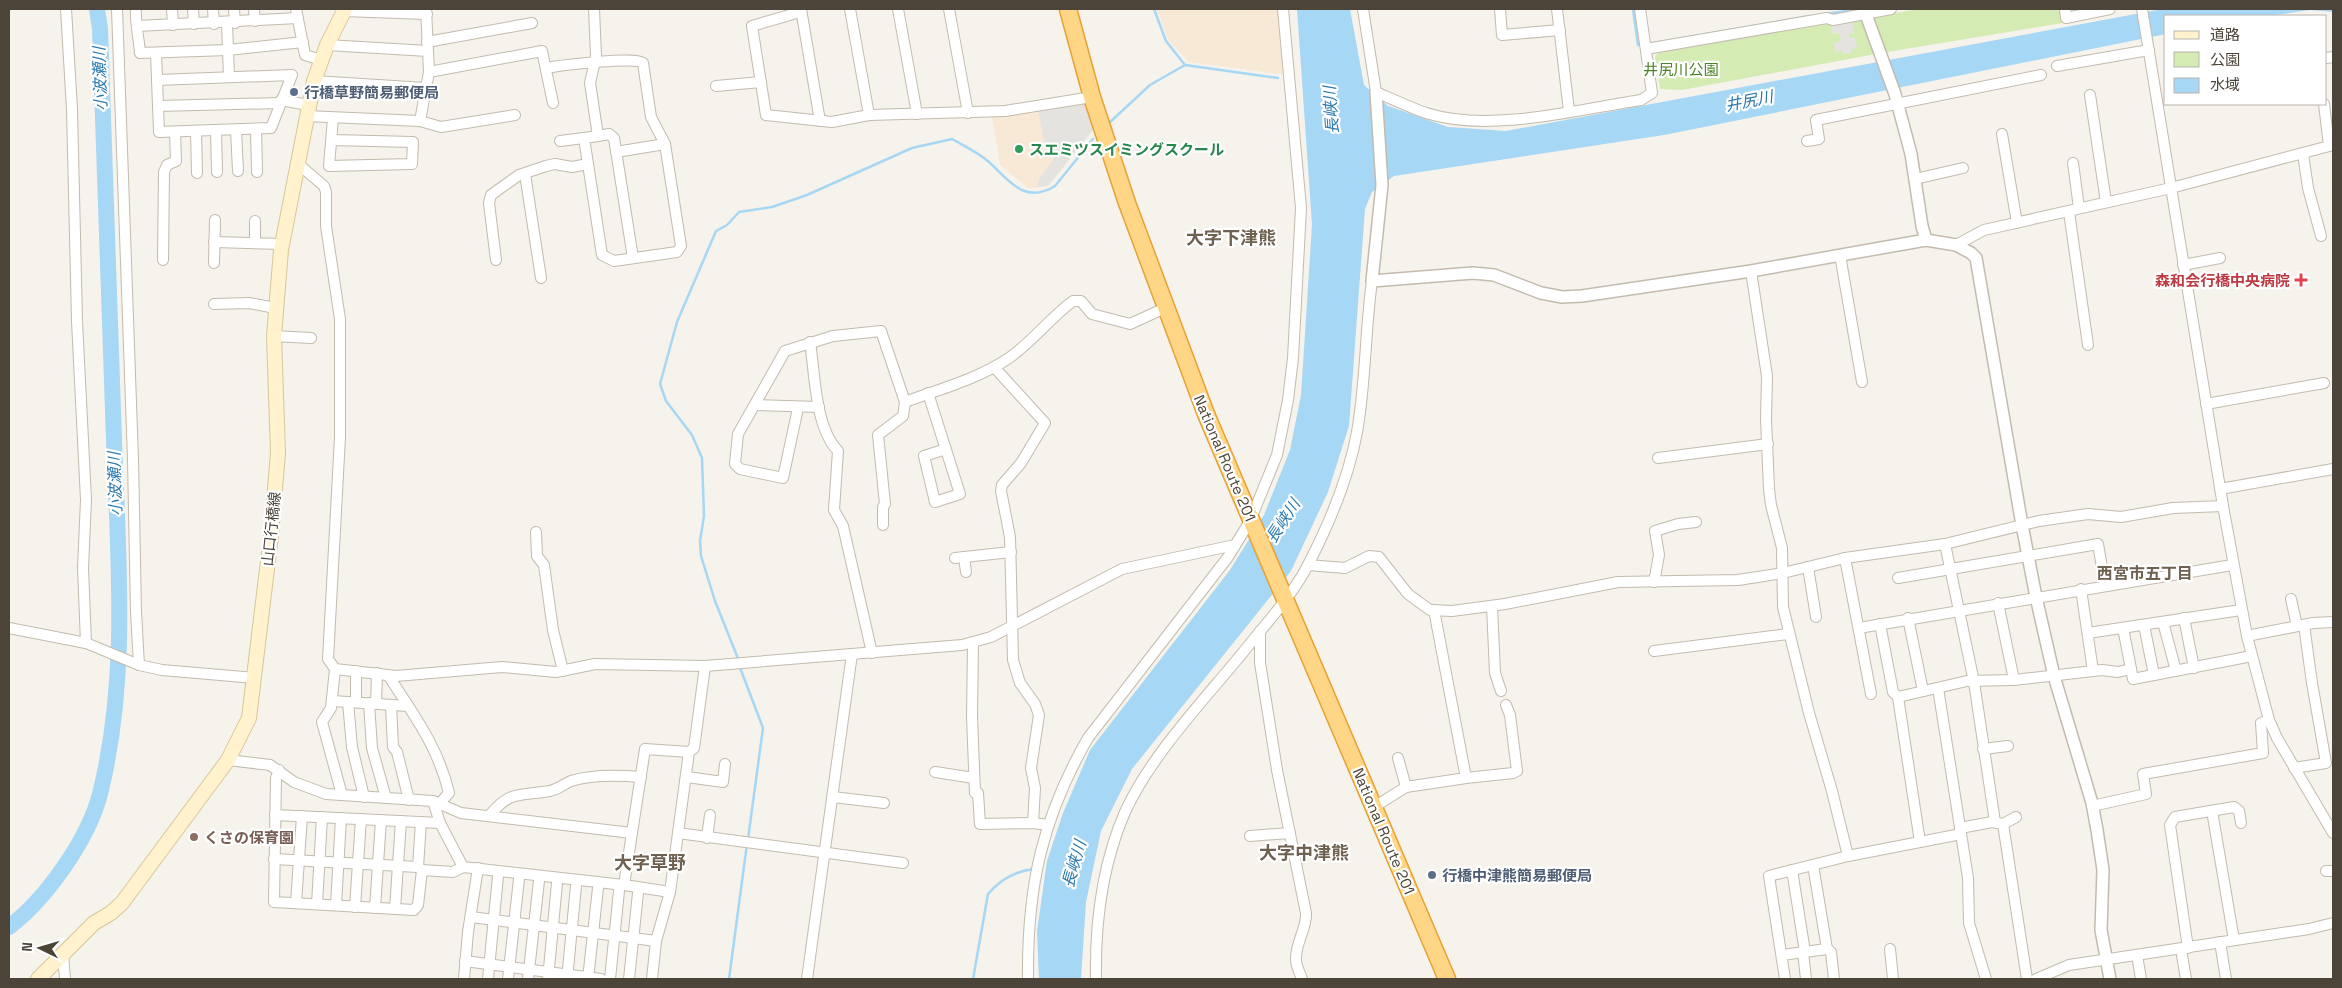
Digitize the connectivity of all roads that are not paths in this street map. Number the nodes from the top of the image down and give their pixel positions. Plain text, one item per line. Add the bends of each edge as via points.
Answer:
1 (66, 9) edge
2 (117, 9) edge
3 (136, 9) edge
4 (172, 9) edge
5 (193, 9) edge
6 (213, 9) edge
7 (234, 9) edge
8 (254, 9) edge
9 (594, 9) edge
10 (850, 9) edge
11 (898, 9) edge
12 (949, 9) edge
13 (1068, 9) edge
14 (1284, 9) edge
15 (1363, 9) edge
16 (1500, 9) edge
17 (1557, 9) edge
18 (1640, 9) edge
19 (1891, 9) edge
20 (2064, 9) edge
21 (2110, 9) edge
22 (2142, 9) edge
23 (343, 10) edge
24 (801, 11) edge
25 (1865, 11) edge
26 (427, 12) edge
27 (297, 14) edge
28 (255, 21) junction
29 (231, 23) junction
30 (532, 23) dead end
31 (194, 24) junction
32 (214, 24) junction
33 (173, 25) junction
34 (138, 26) junction
35 (1560, 30) junction
36 (303, 42) junction
37 (327, 45) junction
38 (427, 46) junction
39 (2148, 48) junction
40 (1646, 49) junction
41 (228, 50) junction
42 (156, 53) junction
43 (321, 60) junction
44 (594, 63) junction
45 (2057, 66) dead end
46 (552, 67) dead end
47 (429, 72) junction
48 (2041, 75) dead end
49 (229, 77) junction
50 (157, 80) junction
51 (314, 81) junction
52 (761, 82) junction
53 (716, 86) dead end
54 (426, 88) junction
55 (1376, 92) junction
56 (2090, 95) dead end
57 (1092, 97) junction
58 (1897, 100) junction
59 (280, 102) junction
60 (553, 103) dead end
61 (2162, 104) edge
62 (2324, 105) edge
63 (158, 106) junction
64 (307, 111) junction
65 (1569, 111) junction
66 (968, 113) junction
67 (917, 114) junction
68 (514, 115) dead end
69 (869, 115) junction
70 (334, 118) junction
71 (420, 121) junction
72 (820, 121) junction
73 (256, 129) junction
74 (236, 130) junction
75 (216, 131) junction
76 (175, 132) junction
77 (196, 132) junction
78 (2002, 134) dead end
79 (598, 136) junction
80 (584, 138) junction
81 (332, 140) junction
82 (560, 141) dead end
83 (1807, 141) dead end
84 (665, 144) junction
85 (2331, 146) edge
86 (616, 152) junction
87 (2303, 154) junction
88 (2073, 163) dead end
89 (297, 164) junction
90 (588, 164) junction
91 (1963, 168) dead end
92 (217, 172) dead end
93 (238, 172) dead end
94 (257, 172) dead end
95 (197, 173) dead end
96 (525, 174) junction
97 (1915, 179) junction
98 (2171, 188) junction
99 (2106, 202) junction
100 (2079, 208) junction
101 (2069, 212) junction
102 (215, 220) dead end
103 (255, 221) dead end
104 (2017, 223) junction
105 (2321, 236) dead end
106 (1926, 240) junction
107 (214, 242) junction
108 (255, 243) junction
109 (282, 244) junction
110 (1956, 245) junction
111 (1840, 255) junction
112 (633, 258) junction
113 (2220, 258) dead end
114 (163, 260) dead end
115 (496, 260) dead end
116 (214, 263) dead end
117 (2183, 265) junction
118 (1751, 271) junction
119 (541, 278) dead end
120 (1372, 281) junction
121 (214, 304) dead end
122 (275, 308) junction
123 (1165, 308) junction
124 (274, 336) junction
125 (311, 338) dead end
126 (810, 342) junction
127 (2088, 345) dead end
128 (994, 367) junction
129 (1862, 382) dead end
130 (2324, 383) dead end
131 (928, 393) junction
132 (905, 402) junction
133 (2206, 404) junction
134 (755, 405) junction
135 (819, 407) junction
136 (798, 408) junction
137 (1768, 444) junction
138 (946, 449) junction
139 (1658, 458) dead end
140 (2333, 469) edge
141 (2220, 488) junction
142 (2223, 506) junction
143 (1696, 522) dead end
144 (1252, 523) junction
145 (883, 525) dead end
146 (2022, 525) junction
147 (536, 532) dead end
148 (1945, 544) junction
149 (1235, 545) junction
150 (1011, 552) junction
151 (2028, 555) junction
152 (1845, 558) junction
153 (1308, 564) junction
154 (2232, 564) junction
155 (1808, 567) junction
156 (1950, 568) junction
157 (966, 572) dead end
158 (1783, 573) junction
159 (1898, 578) dead end
160 (1654, 582) junction
161 (2104, 585) junction
162 (2082, 589) junction
163 (1284, 596) junction
164 (2036, 597) junction
165 (2289, 599) dead end
166 (1998, 603) junction
167 (1492, 606) junction
168 (1434, 610) junction
169 (1959, 610) junction
170 (2241, 610) junction
171 (1816, 617) dead end
172 (1908, 618) junction
173 (2184, 618) junction
174 (2163, 622) junction
175 (2333, 622) edge
176 (1880, 624) junction
177 (2144, 625) junction
178 (1014, 626) junction
179 (2301, 626) junction
180 (9, 628) edge
181 (1859, 628) junction
182 (2123, 628) junction
183 (1260, 631) junction
184 (2088, 633) junction
185 (1788, 634) junction
186 (2247, 636) junction
187 (86, 643) junction
188 (973, 643) junction
189 (1654, 651) dead end
190 (872, 652) junction
191 (852, 654) junction
192 (2252, 656) junction
193 (139, 665) junction
194 (706, 666) junction
195 (2194, 668) junction
196 (335, 669) junction
197 (2131, 669) junction
198 (356, 671) junction
199 (563, 671) junction
200 (2094, 671) junction
201 (2176, 671) junction
202 (382, 674) junction
203 (2154, 675) junction
204 (2054, 676) junction
205 (255, 678) junction
206 (2014, 680) junction
207 (1974, 682) junction
208 (1938, 688) junction
209 (1501, 691) dead end
210 (1923, 691) junction
211 (1871, 694) dead end
212 (1898, 697) junction
213 (333, 700) junction
214 (352, 702) junction
215 (373, 704) junction
216 (391, 705) junction
217 (1506, 705) dead end
218 (408, 706) junction
219 (2269, 720) junction
220 (2008, 746) dead end
221 (1983, 749) junction
222 (689, 752) junction
223 (1398, 758) dead end
224 (228, 760) junction
225 (2330, 762) edge
226 (725, 764) dead end
227 (2294, 768) junction
228 (279, 770) junction
229 (935, 772) dead end
230 (641, 777) junction
231 (687, 777) junction
232 (974, 778) junction
233 (1466, 778) junction
234 (1406, 788) junction
235 (342, 796) junction
236 (364, 797) junction
237 (832, 797) junction
238 (386, 798) junction
239 (409, 800) junction
240 (436, 803) junction
241 (884, 803) dead end
242 (2092, 806) junction
243 (1374, 808) junction
244 (2212, 810) junction
245 (275, 815) junction
246 (710, 815) dead end
247 (302, 816) junction
248 (489, 816) junction
249 (322, 817) junction
250 (2016, 817) dead end
251 (341, 818) junction
252 (361, 819) junction
253 (381, 820) junction
254 (401, 821) junction
255 (421, 822) junction
256 (440, 823) junction
257 (1033, 823) junction
258 (1999, 823) junction
259 (2241, 823) dead end
260 (1048, 826) junction
261 (1961, 831) junction
262 (632, 833) junction
263 (678, 833) junction
264 (1290, 833) junction
265 (2333, 833) edge
266 (1250, 836) dead end
267 (707, 838) junction
268 (1920, 842) junction
269 (824, 854) junction
270 (1848, 856) junction
271 (274, 858) junction
272 (299, 860) junction
273 (878, 860) junction
274 (319, 861) junction
275 (338, 862) junction
276 (358, 863) junction
277 (903, 864) dead end
278 (378, 865) junction
279 (1813, 865) junction
280 (398, 866) junction
281 (463, 867) junction
282 (420, 868) junction
283 (1792, 870) junction
284 (480, 871) junction
285 (877, 872) dead end
286 (498, 876) junction
287 (519, 879) junction
288 (539, 881) junction
289 (557, 883) junction
290 (576, 886) junction
291 (598, 888) junction
292 (622, 888) junction
293 (670, 892) junction
294 (638, 893) junction
295 (654, 895) dead end
296 (296, 903) junction
297 (317, 904) junction
298 (336, 905) junction
299 (356, 907) junction
300 (375, 908) junction
301 (395, 909) junction
302 (471, 917) junction
303 (493, 920) junction
304 (514, 923) junction
305 (2333, 923) edge
306 (533, 925) junction
307 (552, 928) junction
308 (572, 930) junction
309 (593, 933) junction
310 (614, 936) junction
311 (633, 938) junction
312 (2234, 940) junction
313 (656, 941) junction
314 (2220, 942) junction
315 (1890, 948) dead end
316 (2184, 948) junction
317 (1827, 949) junction
318 (1804, 952) junction
319 (63, 954) junction
320 (1782, 955) junction
321 (2137, 955) junction
322 (2107, 958) junction
323 (466, 961) junction
324 (488, 963) junction
325 (509, 965) junction
326 (528, 974) edge
327 (548, 975) edge
328 (567, 977) edge
329 (588, 978) edge
330 (38, 979) edge
331 (65, 979) edge
332 (464, 979) edge
333 (488, 979) edge
334 (508, 979) edge
335 (601, 979) edge
336 (610, 979) edge
337 (629, 979) edge
338 (652, 979) edge
339 (807, 979) edge
340 (1028, 979) edge
341 (1096, 979) edge
342 (1302, 979) edge
343 (1447, 979) edge
344 (1785, 979) edge
345 (1806, 979) edge
346 (1834, 979) edge
347 (1893, 979) edge
348 (1986, 979) edge
349 (2027, 979) edge
350 (2036, 979) edge
351 (2110, 979) edge
352 (2141, 979) edge
353 (2186, 979) edge
354 (2226, 979) edge

1 - 187 street via 86,500
2 - 193 street
3 - 34 street via 135,22
4 - 33 street
5 - 31 street
6 - 32 street
7 - 29 street
8 - 28 street
9 - 44 street
10 - 69 street
11 - 67 street
12 - 66 street
13 - 57 highway, National Route 201
14 - 144 street via 1302,208 1299,275 1290,384 1283,426 1277,455
15 - 55 street
16 - 35 street via 1502,35
17 - 35 street
18 - 40 street
19 - 25 street
20 - 21 street via 2066,18
22 - 39 street
23 - 26 street
23 - 37 main road, 山口行橋線
24 - 52 street via 752,26
24 - 72 street
25 - 40 street
25 - 58 street
26 - 38 street
27 - 28 street
27 - 36 street
28 - 29 street
29 - 32 street
29 - 41 street
30 - 38 street
31 - 32 street
31 - 33 street
33 - 34 street
34 - 42 street via 140,53
35 - 65 street
36 - 41 street
36 - 43 street via 305,55
37 - 38 street
37 - 43 main road, 山口行橋線
38 - 47 street
39 - 45 street
39 - 61 street
40 - 65 street via 1652,93 1641,100
41 - 42 street
41 - 49 street
42 - 50 street
43 - 51 main road, 山口行橋線
44 - 46 street
44 - 79 street via 590,83
44 - 84 street via 643,62 651,117
47 - 54 street
47 - 60 street via 542,51
48 - 58 street
49 - 50 street
49 - 59 street via 292,75
50 - 63 street
51 - 54 street
51 - 64 main road, 山口行橋線
52 - 53 street
52 - 72 street via 766,115
54 - 71 street
55 - 65 street via 1426,113 1458,119 1503,122
55 - 120 street via 1382,184
56 - 99 street
57 - 66 street
57 - 123 highway, National Route 201
58 - 83 street via 1816,120 1819,139
58 - 97 street
59 - 63 street
59 - 64 street
59 - 73 street via 271,128
61 - 98 street
62 - 85 street
63 - 76 street via 159,132
64 - 70 street
64 - 89 main road, 山口行橋線
66 - 67 street
67 - 69 street
68 - 71 street via 441,127
69 - 72 street
70 - 71 street
70 - 81 street
73 - 74 street
73 - 94 street
74 - 75 street
74 - 93 street
75 - 77 street
75 - 92 street
76 - 77 street
76 - 114 street via 176,161 167,164 164,172
77 - 95 street
78 - 104 street
79 - 80 street
79 - 86 street via 609,134 614,138
80 - 82 street
80 - 90 street
81 - 81 street via 413,142 412,164 329,166
84 - 86 street
84 - 112 street via 681,246 676,252
85 - 87 street
86 - 112 street
87 - 98 street
87 - 105 street
88 - 100 street
89 - 109 main road, 山口行橋線
89 - 196 street via 324,186 326,192 326,226 340,319 340,437 328,659
90 - 96 street via 572,167 555,164
90 - 112 street via 602,255 614,261
91 - 97 street
96 - 115 street via 491,195 489,203
96 - 119 street
97 - 106 street
98 - 99 street
98 - 117 street
99 - 100 street
100 - 101 street
101 - 104 street
101 - 127 street
102 - 107 street
103 - 108 street
104 - 110 street via 1984,230
106 - 110 street
106 - 111 street
107 - 108 street
107 - 116 street
108 - 109 street
109 - 122 main road, 山口行橋線
110 - 146 street via 1971,253 1979,267
111 - 118 street
111 - 129 street
113 - 117 street
117 - 133 street
118 - 120 street via 1562,297 1487,274
118 - 137 street via 1768,376
120 - 153 street via 1357,433 1348,471
121 - 122 street via 254,303
122 - 124 main road, 山口行橋線
123 - 128 street via 1130,324 1092,314 1081,301 1073,301 1010,357
123 - 144 highway, National Route 201
124 - 125 street
124 - 205 main road, 山口行橋線 via 278,453
126 - 132 street via 881,331
126 - 134 street via 785,351
126 - 135 street
128 - 131 street
128 - 150 street via 1045,423 1002,486
130 - 133 street
131 - 132 street
131 - 138 street
132 - 145 street via 903,416 878,434 885,504
133 - 141 street
134 - 136 street
134 - 136 street via 738,434 735,464 740,469 783,478
135 - 136 street
135 - 190 street via 826,435 838,451 834,510 843,526
137 - 139 street
137 - 158 street via 1771,505 1782,548
138 - 138 street via 924,456 935,502 960,494
140 - 141 street
141 - 142 street
142 - 146 street via 2173,508 2121,517 2088,514
142 - 154 street
143 - 160 street via 1655,532 1659,555
144 - 149 street
144 - 163 highway, National Route 201
146 - 148 street
146 - 151 street
147 - 199 street via 537,556 544,565 553,630
148 - 152 street
148 - 156 street
149 - 178 street via 1122,569
149 - 260 street via 1088,738 1071,768
150 - 157 street via 959,557
150 - 178 street
151 - 156 street
151 - 161 street via 2098,544
151 - 164 street
152 - 155 street
152 - 181 street
153 - 163 street
153 - 168 street via 1345,568 1369,556 1379,557 1400,587
154 - 161 street
154 - 170 street
155 - 158 street
155 - 171 street
156 - 159 street
156 - 169 street
158 - 160 street via 1738,580
158 - 185 street via 1783,607
160 - 167 street via 1600,584
161 - 162 street
162 - 164 street
162 - 184 street
163 - 183 street
163 - 243 highway, National Route 201
164 - 166 street
164 - 204 street
165 - 179 street
166 - 169 street
166 - 206 street
167 - 168 street via 1452,612
167 - 209 street via 1495,673
168 - 233 street
169 - 172 street
169 - 207 street
170 - 173 street
170 - 186 street
172 - 176 street
172 - 210 street
173 - 174 street
173 - 195 street
174 - 177 street
174 - 201 street
175 - 179 street
176 - 181 street
176 - 212 street via 1893,692
177 - 182 street
177 - 203 street
178 - 188 street
178 - 257 street via 1012,652 1016,671 1039,715 1031,768
179 - 186 street
179 - 225 street
180 - 187 street
181 - 211 street
182 - 184 street
182 - 197 street
183 - 264 street via 1260,663
183 - 341 street via 1150,769 1126,812 1100,896
184 - 200 street
185 - 189 street
185 - 270 street
186 - 192 street
187 - 193 street
188 - 190 street
188 - 232 street
190 - 191 street
191 - 194 street
191 - 237 street
192 - 195 street
192 - 219 street
193 - 205 street
194 - 199 street via 595,664
194 - 222 street via 694,748
195 - 201 street
196 - 198 street
196 - 213 street
197 - 200 street
197 - 203 street via 2133,679
198 - 202 street
198 - 214 street
199 - 202 street via 502,668 437,674
200 - 204 street
201 - 203 street
202 - 215 street
202 - 218 street
204 - 206 street
204 - 242 street
205 - 224 main road, 山口行橋線 via 249,718
206 - 207 street
207 - 208 street
207 - 221 street
208 - 210 street
208 - 261 street
210 - 212 street
212 - 268 street
213 - 214 street
213 - 235 street via 322,722
214 - 215 street
214 - 236 street via 352,747
215 - 216 street
215 - 238 street via 372,748
216 - 218 street
216 - 239 street via 393,747
217 - 233 street via 1517,770
218 - 240 street via 431,740 444,770 448,793
219 - 227 street
219 - 242 street via 2261,724 2263,753 2143,774 2146,794
220 - 221 street
221 - 258 street
222 - 230 street via 645,749
222 - 231 street
223 - 234 street
224 - 228 street via 270,765
224 - 319 main road, 山口行橋線 via 122,903 94,923
225 - 227 street
226 - 231 street via 723,782
227 - 265 street
228 - 235 street via 294,782 326,794
228 - 245 street
229 - 232 street
230 - 248 street via 616,775 576,780 551,790 515,795 500,802
230 - 262 street
231 - 263 street
232 - 257 street via 980,824
233 - 234 street
234 - 243 street
235 - 236 street
236 - 238 street
237 - 241 street
237 - 269 street
238 - 239 street
239 - 240 street
240 - 248 street via 461,813
240 - 256 street
242 - 322 street via 2104,870 2101,930
243 - 343 highway, National Route 201
244 - 259 street via 2234,807 2239,812
244 - 312 street
244 - 316 street via 2175,817 2170,825
245 - 247 street
245 - 271 street
246 - 267 street
247 - 249 street
247 - 272 street
248 - 262 street
249 - 251 street
249 - 274 street
250 - 258 street
251 - 252 street
251 - 275 street
252 - 253 street
252 - 276 street
253 - 254 street
253 - 278 street
254 - 255 street
254 - 280 street
255 - 256 street
255 - 282 street
256 - 281 street
257 - 260 street
258 - 261 street
258 - 349 street
260 - 340 street via 1034,880 1029,917
261 - 268 street
261 - 348 street via 1970,923
262 - 292 street
263 - 267 street
263 - 293 street
264 - 266 street
264 - 342 street via 1307,920 1296,952
267 - 269 street
268 - 270 street
269 - 273 street
269 - 339 street
270 - 279 street
271 - 272 street
271 - 296 street via 274,902
272 - 274 street
272 - 296 street
273 - 277 street
273 - 285 street
274 - 275 street
274 - 297 street
275 - 276 street
275 - 298 street
276 - 278 street
276 - 299 street
278 - 280 street
278 - 300 street
279 - 283 street
279 - 317 street
280 - 282 street
280 - 301 street
281 - 282 street via 453,872
281 - 284 street
282 - 301 street via 418,905 414,910
283 - 318 street
283 - 320 street via 1769,876
284 - 286 street
284 - 292 street
284 - 302 street
286 - 287 street
286 - 303 street
287 - 288 street
287 - 304 street
288 - 289 street
288 - 306 street
289 - 290 street
289 - 307 street
290 - 291 street
290 - 308 street
291 - 292 street
291 - 309 street
292 - 293 street
292 - 294 street
292 - 310 street
293 - 313 street
294 - 295 street
294 - 311 street
296 - 297 street
297 - 298 street
298 - 299 street
299 - 300 street
300 - 301 street
302 - 303 street
302 - 323 street
303 - 304 street
303 - 324 street
304 - 306 street
304 - 325 street
305 - 312 street
306 - 307 street
306 - 326 street
307 - 308 street
307 - 327 street
308 - 309 street
308 - 328 street
309 - 310 street
309 - 329 street
310 - 311 street
310 - 336 street
311 - 313 street
311 - 337 street
312 - 314 street
313 - 338 street
314 - 316 street
314 - 354 street
315 - 347 street
316 - 321 street
316 - 353 street
317 - 318 street
317 - 346 street via 1831,952
318 - 320 street
318 - 345 street
319 - 330 main road, 山口行橋線
319 - 331 street
320 - 344 street
321 - 322 street
321 - 352 street
322 - 350 street via 2063,967
322 - 351 street
323 - 324 street
323 - 332 street
324 - 325 street
324 - 333 street
325 - 326 street
325 - 334 street
326 - 327 street
327 - 328 street
328 - 329 street
329 - 335 street

